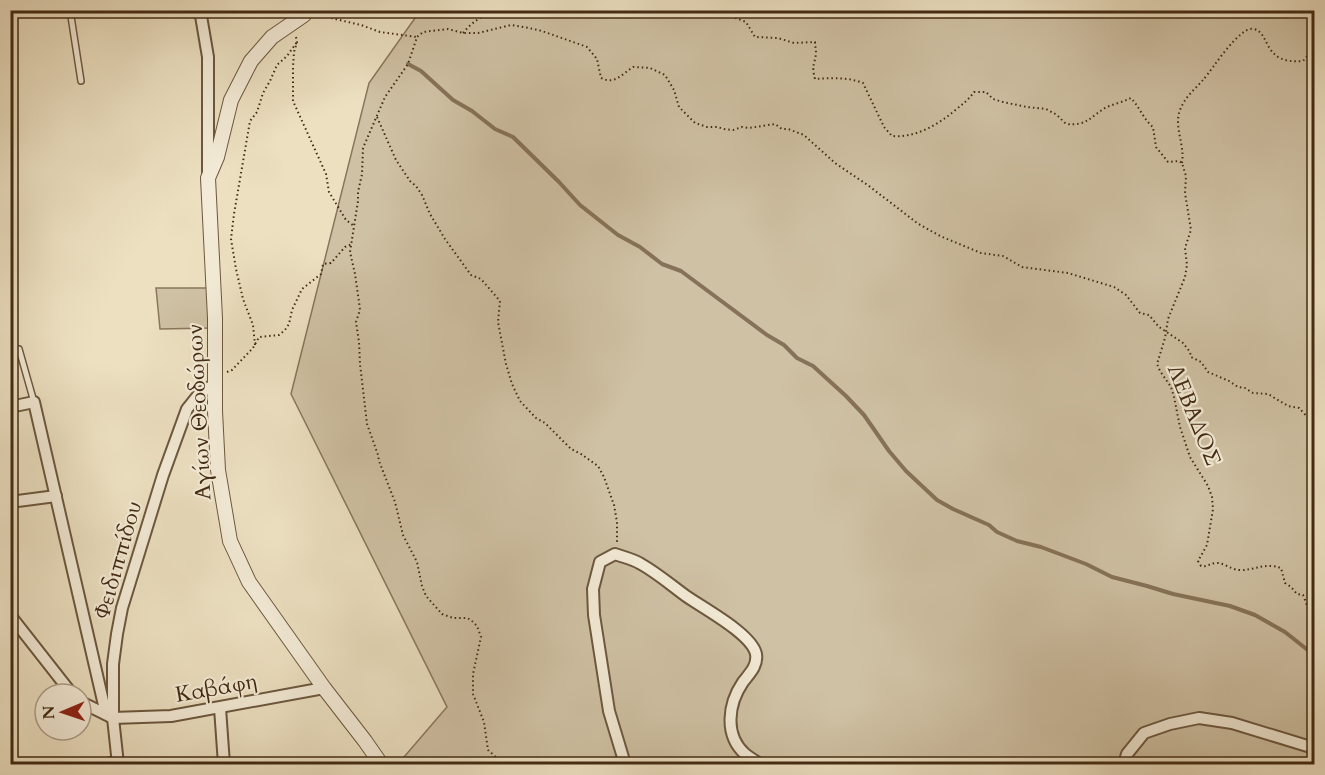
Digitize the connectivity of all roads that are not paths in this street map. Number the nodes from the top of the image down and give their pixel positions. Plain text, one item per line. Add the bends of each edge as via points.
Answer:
1 (70, 10) edge
2 (200, 10) edge
3 (311, 12) edge
4 (81, 81) dead end
5 (208, 178) junction
6 (19, 349) dead end
7 (215, 382) junction
8 (34, 402) junction
9 (10, 407) edge
10 (56, 495) junction
11 (10, 502) edge
12 (10, 615) edge
13 (63, 682) edge
14 (324, 688) junction
15 (93, 708) edge
16 (220, 708) junction
17 (110, 716) junction
18 (1314, 748) edge
19 (117, 761) edge
20 (97, 765) edge
21 (225, 765) edge
22 (381, 765) edge
23 (625, 765) edge
24 (760, 765) edge
25 (1124, 765) edge

1 - 4 lane
2 - 5 street, Αγίων Θεοδώρων via 208,57
3 - 5 street via 272,37 251,61 231,100
5 - 7 street, Αγίων Θεοδώρων
6 - 8 lane
7 - 14 street, Αγίων Θεοδώρων via 218,470 230,541 249,582
7 - 17 street, Φειδιππίδου via 187,409 163,475 122,608
8 - 9 street
8 - 10 street
10 - 11 street
10 - 17 street
12 - 13 street
14 - 16 street, Καβάφη
14 - 22 street, Αγίων Θεοδώρων
15 - 17 street
16 - 17 street, Καβάφη via 171,716
16 - 21 street
17 - 19 street, Φειδιππίδου
18 - 25 street via 1232,723 1199,718 1144,734 1127,754
19 - 20 lane
23 - 24 street via 599,657 593,589 600,562 615,554 640,563 723,619 751,644 756,663 731,706 730,724 744,753

